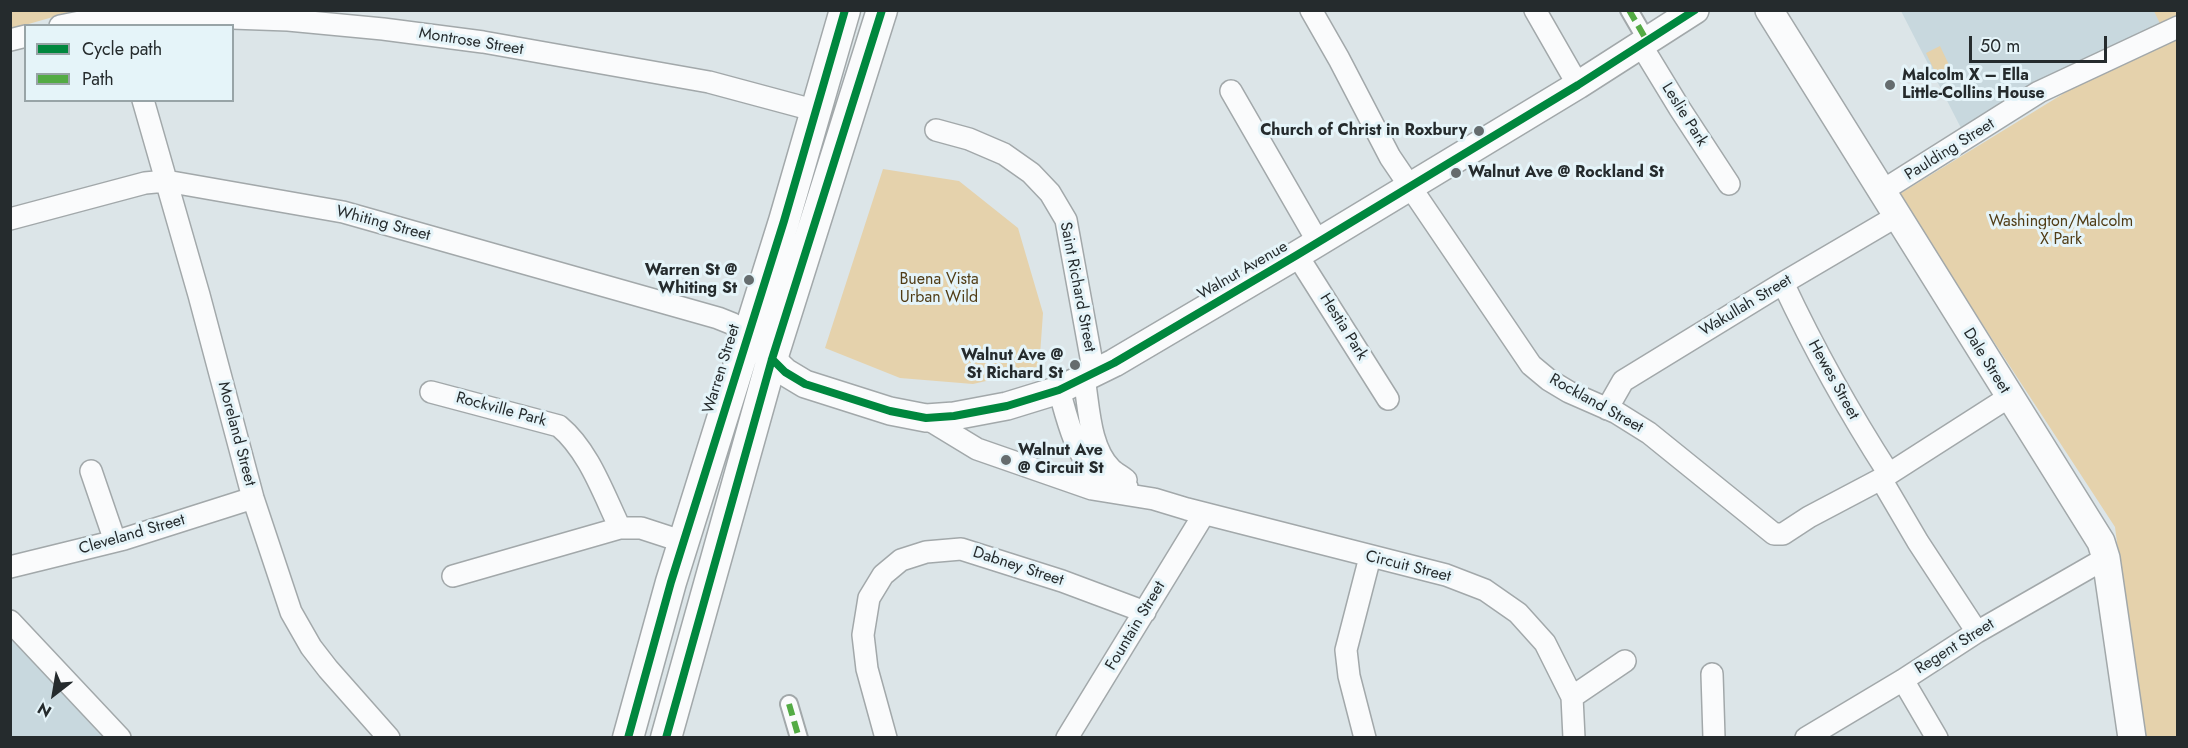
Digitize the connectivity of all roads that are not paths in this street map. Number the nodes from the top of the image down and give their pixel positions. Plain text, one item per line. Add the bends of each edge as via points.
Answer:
1 (845, 10) edge
2 (882, 10) edge
3 (1311, 10) edge
4 (1534, 10) edge
5 (1629, 10) edge
6 (1695, 10) edge
7 (1769, 10) edge
8 (289, 15) edge
9 (120, 17) edge
10 (73, 24) edge
11 (2178, 27) edge
12 (1644, 43) junction
13 (1578, 85) junction
14 (1231, 91) dead end
15 (144, 102) edge
16 (817, 111) junction
17 (936, 130) dead end
18 (166, 181) junction
19 (1729, 184) dead end
20 (1411, 187) junction
21 (1882, 191) junction
22 (1897, 216) junction
23 (10, 219) edge
24 (1308, 249) junction
25 (1783, 283) junction
26 (747, 335) junction
27 (772, 359) junction
28 (1089, 376) junction
29 (1059, 390) junction
30 (431, 392) dead end
31 (2009, 398) junction
32 (1388, 399) dead end
33 (1607, 409) junction
34 (926, 418) junction
35 (91, 471) dead end
36 (1885, 476) junction
37 (253, 498) junction
38 (1154, 499) junction
39 (1204, 514) junction
40 (620, 528) junction
41 (115, 541) junction
42 (684, 542) junction
43 (1370, 557) junction
44 (2106, 558) junction
45 (10, 567) edge
46 (453, 576) dead end
47 (1145, 612) junction
48 (10, 621) edge
49 (1977, 632) junction
50 (1625, 661) dead end
51 (1712, 674) dead end
52 (1903, 680) junction
53 (1572, 697) junction
54 (789, 704) dead end
55 (1807, 737) edge
56 (120, 738) edge
57 (389, 738) edge
58 (628, 738) edge
59 (666, 738) edge
60 (799, 738) edge
61 (886, 738) edge
62 (1067, 738) edge
63 (1365, 738) edge
64 (1574, 738) edge
65 (1714, 738) edge
66 (1937, 738) edge
67 (2132, 738) edge

1 - 16 main road, Warren Street
2 - 27 main road
3 - 20 street, Rockland Street via 1390,157
4 - 13 street
5 - 12 street
6 - 12 street, Walnut Avenue
7 - 21 street, Dale Street
8 - 9 street, Montrose Street
8 - 16 street, Montrose Street via 483,42 710,82
9 - 10 street, Montrose Street
11 - 21 street, Paulding Street via 2039,92
12 - 13 street, Walnut Avenue
12 - 19 street, Leslie Park via 1680,109
13 - 20 street, Walnut Avenue
14 - 24 street, Hestia Park
15 - 18 street, Moreland Street
16 - 26 main road, Warren Street
17 - 28 street, Saint Richard Street via 1004,154 1050,193 1066,220
18 - 23 street, Whiting Street via 145,183
18 - 26 street, Whiting Street via 343,212 718,318
18 - 37 street, Moreland Street
20 - 24 street, Walnut Avenue
20 - 33 street, Rockland Street via 1531,365 1569,392
21 - 22 street, Dale Street
22 - 25 street, Wakullah Street
22 - 31 street, Dale Street
24 - 28 street, Walnut Avenue
24 - 32 street, Hestia Park
25 - 33 street, Wakullah Street via 1623,381
25 - 36 street, Hewes Street
26 - 27 street, Walnut Avenue
26 - 42 main road, Warren Street
27 - 34 street, Walnut Avenue via 805,384
27 - 59 main road
28 - 29 street, Walnut Avenue
28 - 38 street, Circuit Street via 1092,428 1099,451 1110,468
29 - 34 street, Walnut Avenue via 1007,406
29 - 38 street, Circuit Street via 1076,442 1096,472
30 - 40 street, Rockville Park via 559,426 581,448
31 - 36 street, Rockland Street
31 - 44 street, Dale Street via 2100,542
33 - 36 street, Rockland Street via 1649,433 1774,534 1783,534
34 - 38 street, Circuit Street via 977,449 1092,489
35 - 41 street
36 - 49 street, Hewes Street via 1918,542
37 - 41 street, Cleveland Street
37 - 57 street, Moreland Street via 291,612 327,669
38 - 39 street, Circuit Street
39 - 43 street, Circuit Street
39 - 47 street, Fountain Street
40 - 42 street via 641,528
40 - 46 street
41 - 45 street, Cleveland Street
42 - 58 main road, Warren Street
43 - 53 street, Circuit Street via 1446,575 1485,590 1518,613 1545,643
43 - 63 street via 1346,650
44 - 49 street, Regent Street
44 - 67 street, Dale Street
47 - 61 street, Dabney Street via 961,549 926,552 901,560 883,575 869,598 863,635 867,669
47 - 62 street, Fountain Street
48 - 56 street
49 - 52 street, Regent Street
50 - 53 street
51 - 65 street
52 - 55 street, Regent Street
52 - 66 street
53 - 64 street, Circuit Street
54 - 60 street

